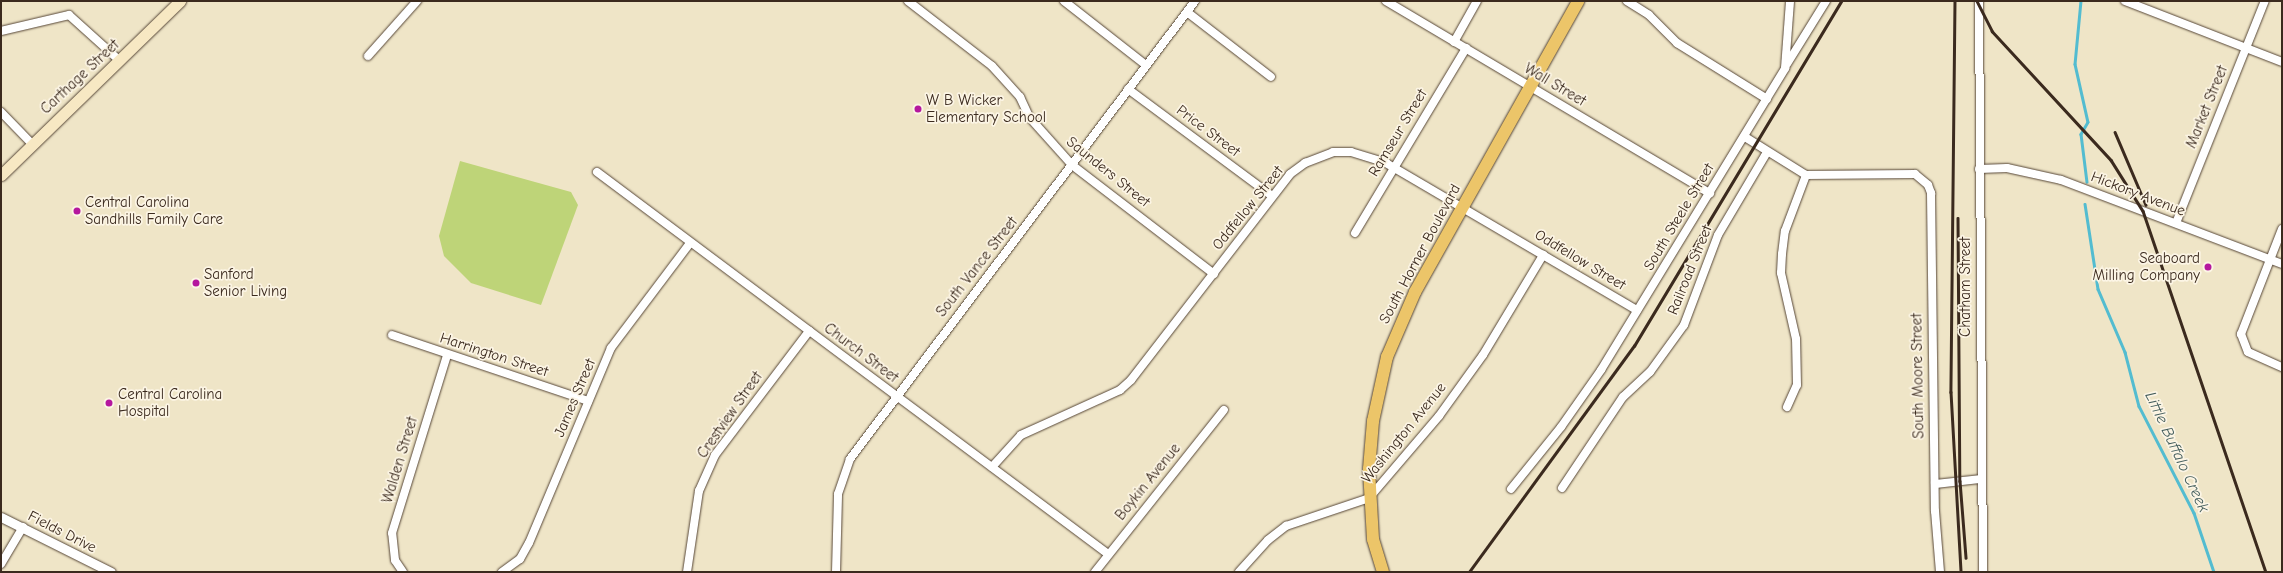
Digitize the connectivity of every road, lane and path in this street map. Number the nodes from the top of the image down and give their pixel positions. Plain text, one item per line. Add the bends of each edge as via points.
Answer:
1 (180, 1) edge
2 (417, 1) edge
3 (908, 1) edge
4 (1064, 1) edge
5 (1195, 1) edge
6 (1386, 1) edge
7 (1477, 1) edge
8 (1578, 1) edge
9 (1627, 1) edge
10 (1790, 1) edge
11 (1826, 1) edge
12 (1979, 1) edge
13 (2125, 1) edge
14 (2265, 1) edge
15 (1187, 12) junction
16 (1, 30) edge
17 (1454, 42) junction
18 (1466, 48) junction
19 (2245, 48) junction
20 (368, 56) dead end
21 (120, 61) junction
22 (2282, 62) edge
23 (1146, 65) junction
24 (1785, 68) junction
25 (1271, 78) dead end
26 (1530, 86) junction
27 (1128, 88) junction
28 (1767, 99) junction
29 (1, 112) edge
30 (1745, 137) junction
31 (32, 144) junction
32 (1767, 152) junction
33 (1072, 164) junction
34 (1394, 167) junction
35 (1979, 169) junction
36 (597, 172) dead end
37 (1, 175) edge
38 (1806, 175) junction
39 (1710, 193) junction
40 (1272, 196) junction
41 (1463, 206) junction
42 (2176, 223) junction
43 (2282, 229) edge
44 (1355, 232) dead end
45 (690, 243) junction
46 (1543, 256) junction
47 (2270, 260) junction
48 (2282, 264) edge
49 (1214, 274) junction
50 (1637, 310) junction
51 (808, 331) junction
52 (392, 335) dead end
53 (447, 355) junction
54 (2282, 367) edge
55 (895, 397) junction
56 (588, 401) junction
57 (1787, 407) dead end
58 (1224, 410) dead end
59 (992, 467) junction
60 (1980, 479) junction
61 (1935, 484) junction
62 (1562, 488) dead end
63 (1511, 489) dead end
64 (1369, 498) junction
65 (1, 517) edge
66 (23, 527) junction
67 (1108, 554) junction
68 (1, 564) edge
69 (1381, 571) edge
70 (110, 572) edge
71 (404, 572) edge
72 (502, 572) edge
73 (687, 572) edge
74 (836, 572) edge
75 (1095, 572) edge
76 (1239, 572) edge
77 (1940, 572) edge
78 (1983, 572) edge

1 - 21 main road, Carthage Street
2 - 20 street
3 - 33 street, Saunders Street via 992,66 1020,97 1030,118
4 - 23 street
5 - 15 street, South Vance Street
6 - 17 street, Wall Street
7 - 17 street
8 - 26 main road, South Horner Boulevard
9 - 28 street via 1656,21 1678,43
10 - 24 street, South Steele Street
11 - 24 street
12 - 35 street, Chatham Street
13 - 19 street
14 - 19 street, Market Street
15 - 23 street, South Vance Street
15 - 25 street
16 - 21 street via 69,15
17 - 18 street, Wall Street
18 - 26 street, Wall Street
18 - 34 street, Ramseur Street
19 - 22 street
19 - 42 street, Market Street
21 - 31 main road, Carthage Street
23 - 27 street, South Vance Street
24 - 28 street, South Steele Street
26 - 39 street, Wall Street
26 - 41 main road, South Horner Boulevard
27 - 33 street, South Vance Street
27 - 40 street, Price Street
28 - 30 street, South Steele Street
29 - 31 street
30 - 32 street
30 - 39 street, South Steele Street
31 - 37 main road, Carthage Street
32 - 38 street
32 - 62 street, Railroad Street via 1718,235 1684,325 1650,372 1623,397
33 - 49 street, Saunders Street
33 - 55 street, South Vance Street
34 - 40 street, Oddfellow Street via 1371,156 1333,152 1305,163
34 - 41 street, Oddfellow Street
34 - 44 street, Ramseur Street
35 - 42 street, Hickory Avenue via 2007,168 2061,180
35 - 60 street, Chatham Street
36 - 45 street, Church Street
38 - 57 street via 1785,231 1782,254 1781,273 1796,339 1797,385
38 - 61 street, South Moore Street via 1915,174 1926,181 1931,193
39 - 50 street, South Steele Street
40 - 49 street, Oddfellow Street
41 - 46 street, Oddfellow Street
41 - 64 main road, South Horner Boulevard via 1415,292 1387,357 1373,421
42 - 47 street, Hickory Avenue
43 - 47 street
45 - 51 street, Church Street
45 - 56 street, James Street via 611,348
46 - 50 street, Oddfellow Street
46 - 64 street, Washington Avenue via 1484,355 1439,416
47 - 48 street, Hickory Avenue
47 - 54 street via 2242,328 2244,347 2257,357
49 - 59 street, Oddfellow Street via 1120,390 1021,435
50 - 63 street, South Steele Street via 1561,427
51 - 55 street, Church Street
51 - 73 street, Crestview Street via 715,455 699,491
52 - 53 street, Harrington Street
53 - 56 street, Harrington Street
53 - 71 street, Walden Street via 392,533 395,560
55 - 59 street, Church Street
55 - 74 street, South Vance Street via 850,460 843,480 836,522
56 - 72 street, James Street via 529,543 520,559
58 - 67 street, Boykin Avenue
59 - 67 street, Church Street
60 - 61 street
60 - 78 street, Chatham Street
61 - 77 street, South Moore Street
64 - 69 main road, South Horner Boulevard
64 - 76 street, Washington Avenue via 1286,526 1268,540
65 - 66 street, Fields Drive
66 - 68 street
66 - 70 street, Fields Drive
67 - 75 street, Boykin Avenue

